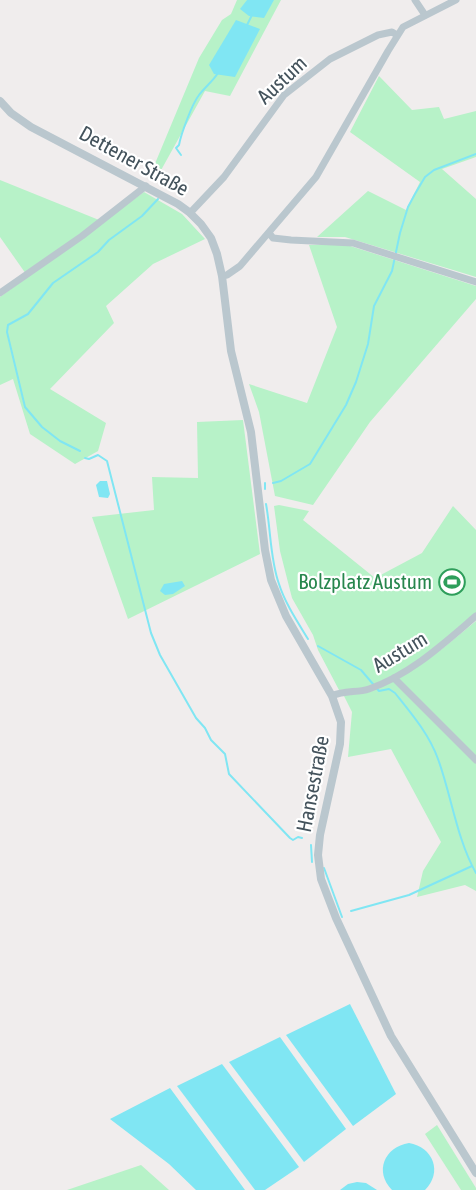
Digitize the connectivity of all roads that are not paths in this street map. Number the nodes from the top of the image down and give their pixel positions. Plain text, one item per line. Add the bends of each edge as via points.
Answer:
1 (415, 0) edge
2 (456, 0) edge
3 (425, 15) junction
4 (397, 35) junction
5 (0, 101) edge
6 (146, 186) junction
7 (190, 213) junction
8 (269, 233) junction
9 (222, 276) junction
10 (476, 282) edge
11 (0, 294) edge
12 (476, 616) edge
13 (394, 678) junction
14 (332, 696) junction
15 (476, 760) edge
16 (476, 1173) edge

1 - 3 street
2 - 3 street, Austum
3 - 4 street, Austum via 403,27
4 - 7 street, Austum via 378,35 330,59 284,95 224,177
4 - 8 street, Austum via 320,172
5 - 6 street, Dettener Straße via 31,126
6 - 7 street, Dettener Straße
6 - 11 street
7 - 9 street, Dettener Straße via 211,238
8 - 9 street, Austum via 235,271
8 - 10 street via 273,238 353,243
9 - 14 street, Hansestraße via 231,351 250,432 271,580 286,616
12 - 13 street, Austum via 422,662
13 - 14 street, Austum via 366,690
13 - 15 street
14 - 16 street, Hansestraße via 341,732 320,835 321,879 391,1036

